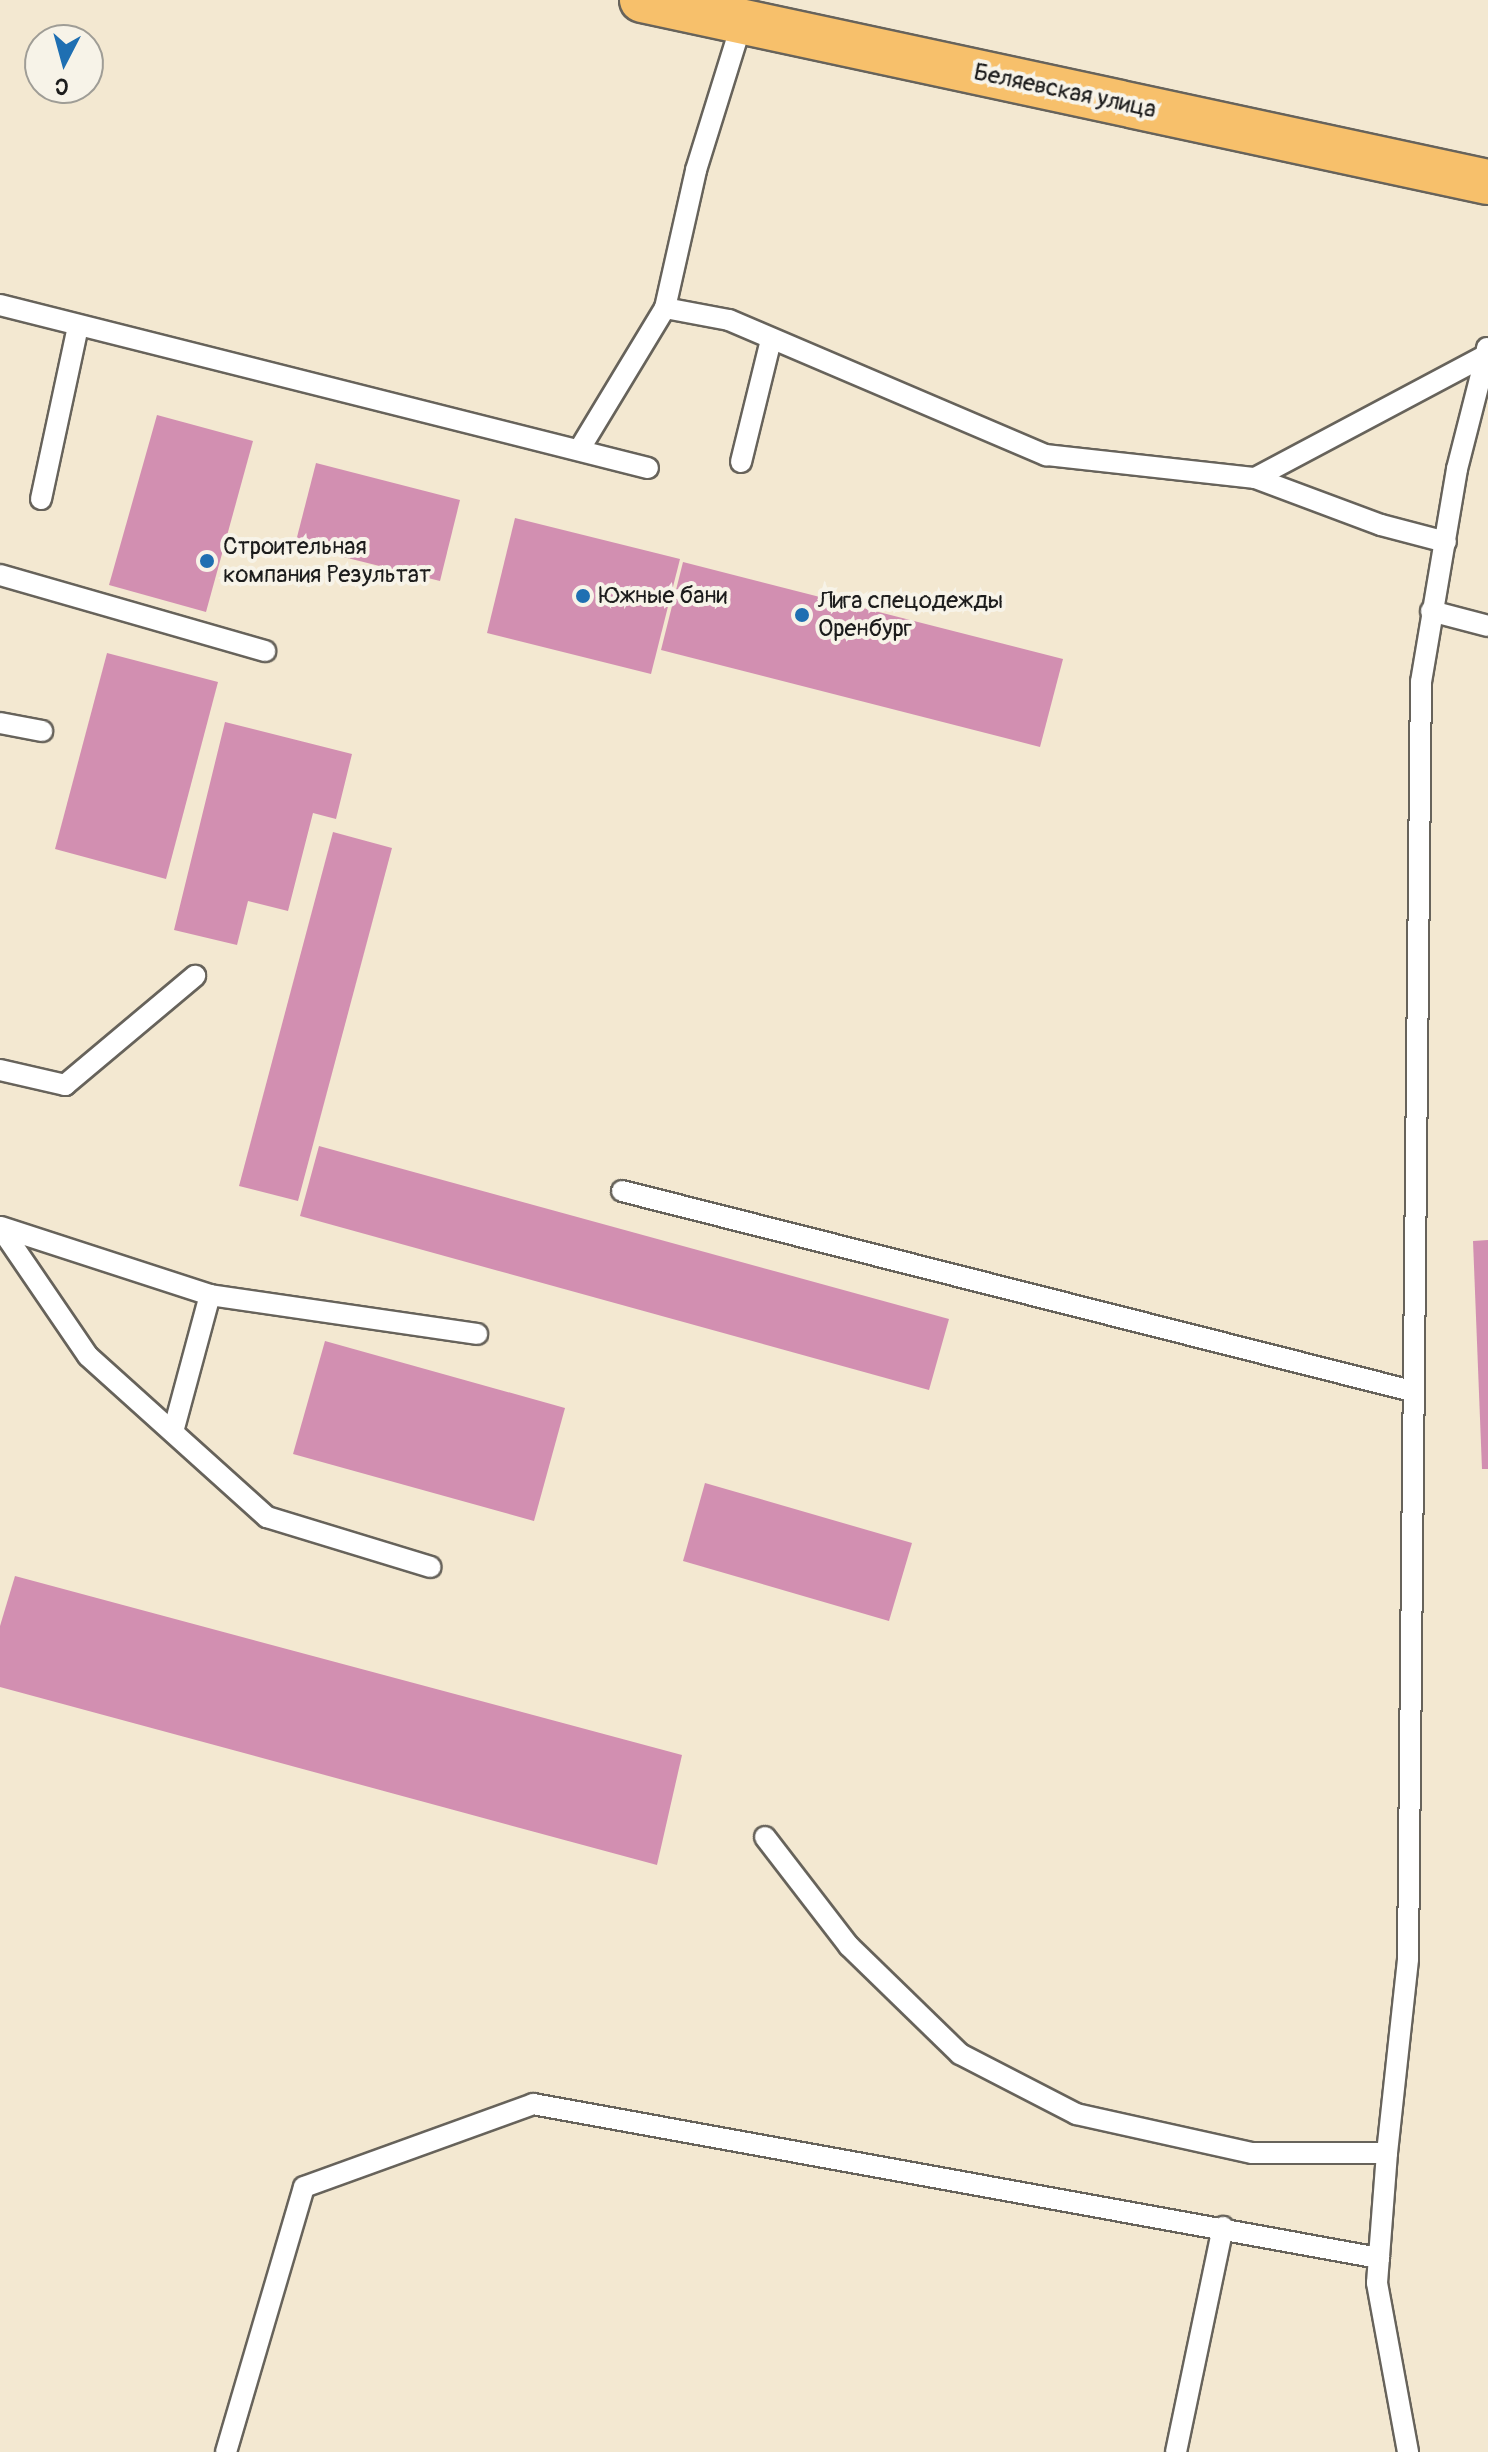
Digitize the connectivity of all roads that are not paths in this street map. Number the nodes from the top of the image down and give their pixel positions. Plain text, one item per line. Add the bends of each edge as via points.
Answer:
1 (642, 0) edge
2 (742, 22) junction
3 (1488, 182) edge
4 (0, 305) edge
5 (665, 308) junction
6 (78, 326) junction
7 (771, 340) junction
8 (1487, 350) edge
9 (579, 450) junction
10 (741, 462) dead end
11 (648, 468) dead end
12 (1255, 478) junction
13 (41, 499) dead end
14 (1446, 542) junction
15 (0, 575) edge
16 (1431, 611) junction
17 (1488, 626) edge
18 (265, 651) dead end
19 (0, 723) edge
20 (42, 731) dead end
21 (195, 976) dead end
22 (0, 1070) edge
23 (622, 1191) dead end
24 (0, 1227) edge
25 (210, 1295) junction
26 (477, 1334) dead end
27 (1412, 1391) junction
28 (173, 1432) junction
29 (431, 1567) dead end
30 (765, 1837) dead end
31 (1387, 2153) junction
32 (1223, 2227) junction
33 (1379, 2258) junction
34 (226, 2452) edge
35 (1176, 2452) edge
36 (1408, 2452) edge

1 - 2 main road, Беляевская улица
2 - 3 main road, Беляевская улица
2 - 5 lane via 696,170
4 - 6 lane
5 - 7 lane via 729,320
5 - 9 lane
6 - 9 lane
6 - 13 lane
7 - 10 lane
7 - 12 lane via 1046,455
8 - 12 lane
8 - 14 lane via 1457,469
9 - 11 lane
12 - 14 lane via 1381,525
14 - 16 lane
15 - 18 lane
16 - 17 lane
16 - 27 lane via 1421,697
19 - 20 lane
21 - 22 lane via 65,1085
23 - 27 lane
24 - 25 lane
24 - 28 lane via 88,1356
25 - 26 lane
25 - 28 lane
27 - 31 lane via 1408,1959
28 - 29 lane via 267,1517
30 - 31 lane via 849,1946 960,2054 1076,2114 1252,2153
31 - 33 lane
32 - 33 lane
32 - 34 lane via 533,2104 304,2187
32 - 35 lane
33 - 36 lane via 1377,2283

